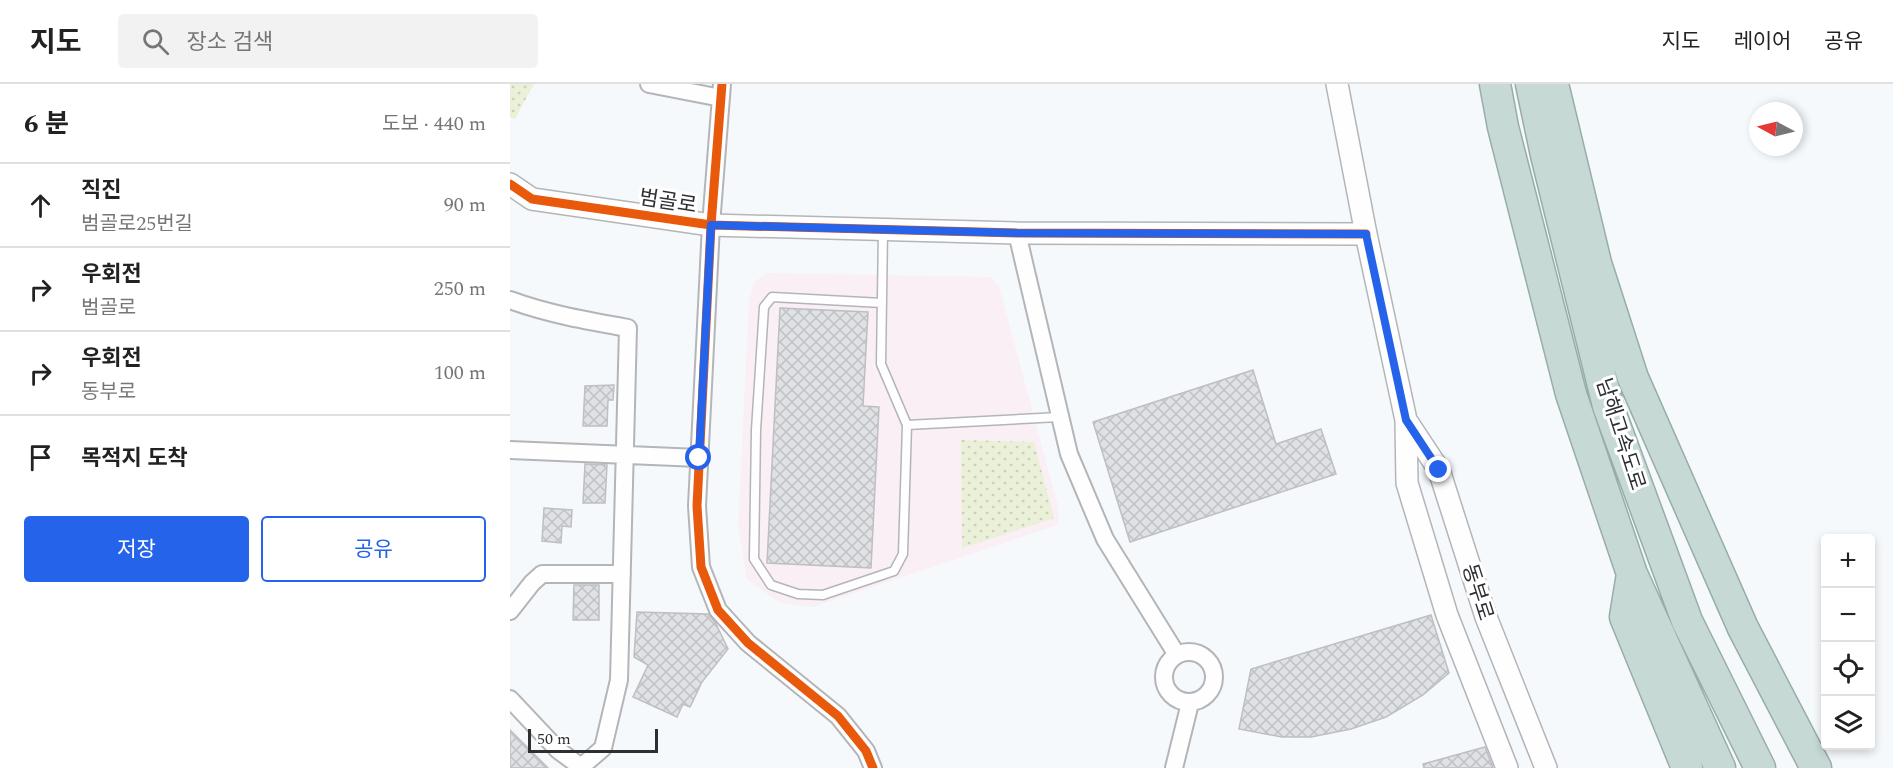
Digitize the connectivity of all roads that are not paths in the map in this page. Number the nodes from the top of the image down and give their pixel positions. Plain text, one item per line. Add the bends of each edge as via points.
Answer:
1 (650, 84) edge
2 (1337, 84) edge
3 (1495, 84) edge
4 (1531, 84) edge
5 (1552, 84) edge
6 (722, 91) edge
7 (510, 184) edge
8 (711, 225) junction
9 (883, 231) junction
10 (1017, 233) junction
11 (1366, 234) junction
12 (510, 300) edge
13 (882, 303) junction
14 (1059, 417) junction
15 (1406, 420) junction
16 (907, 424) junction
17 (510, 450) edge
18 (625, 455) junction
19 (699, 458) junction
20 (622, 574) junction
21 (1632, 574) junction
22 (510, 611) edge
23 (1177, 655) junction
24 (510, 699) edge
25 (1190, 703) junction
26 (873, 768) edge
27 (1174, 768) edge
28 (1507, 768) edge
29 (1546, 768) edge
30 (1687, 768) edge
31 (1720, 768) edge
32 (1760, 768) edge
33 (1816, 768) edge

1 - 6 street
2 - 11 street, 동부로
3 - 21 highway, 남해고속도로 via 1571,394
4 - 32 highway, 남해고속도로 via 1608,406 1687,621
5 - 33 highway via 1596,263 1633,378 1743,628
6 - 8 street
7 - 8 street, 범골로 via 532,199
8 - 9 street, 범골로
8 - 19 street
9 - 10 street, 범골로
9 - 13 lane
10 - 11 street, 범골로
10 - 14 street
11 - 15 street, 동부로
12 - 18 street via 572,318 628,328
13 - 16 lane via 881,364
13 - 16 lane via 772,297 764,307 756,430 754,559 771,585 798,594 823,595 894,571 903,554
14 - 16 lane
14 - 23 street via 1069,454 1105,539
15 - 28 street, 동부로 via 1407,483 1447,615
15 - 29 street, 동부로 via 1439,470 1486,618
17 - 18 street
18 - 19 street
18 - 20 street
19 - 26 street via 700,567 718,610 748,643 838,716 866,751
20 - 22 street via 542,574
20 - 24 street via 619,680 603,748 581,767 558,750
21 - 30 highway via 1625,617
21 - 31 highway, 남해고속도로
23 - 25 street via 1166,667 1165,684 1174,697
23 - 25 street via 1201,655 1215,675 1211,691
25 - 27 street

